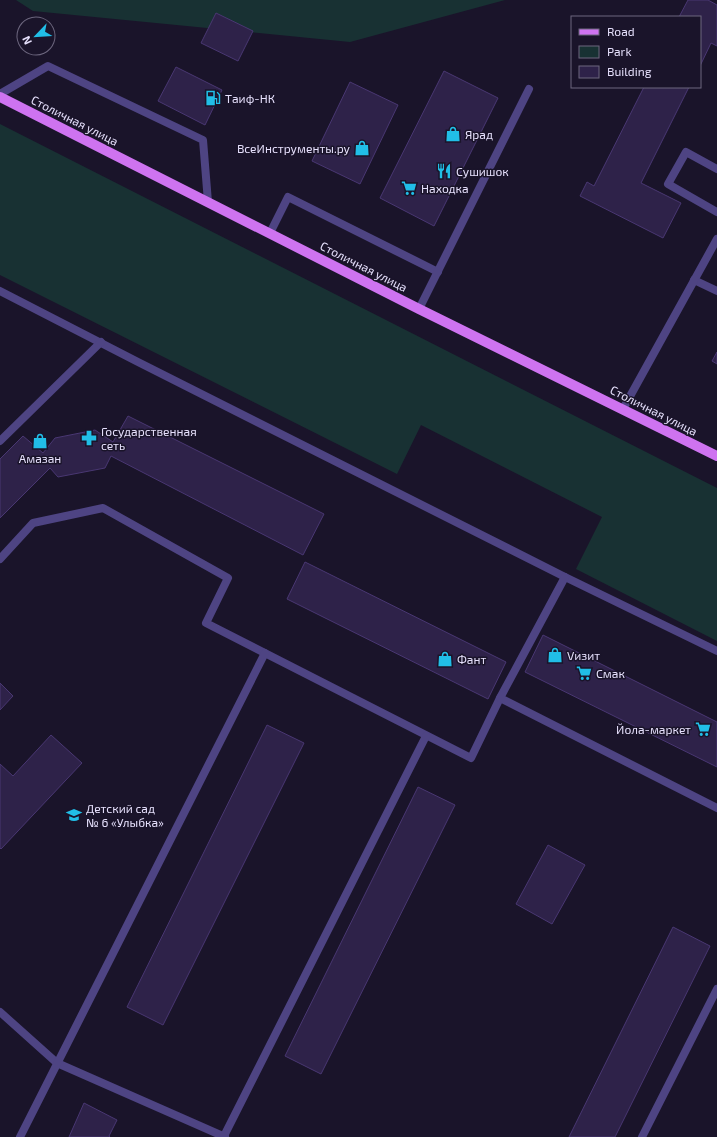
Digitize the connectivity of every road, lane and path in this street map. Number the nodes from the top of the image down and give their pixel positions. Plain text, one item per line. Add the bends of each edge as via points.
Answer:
1 (529, 89) dead end
2 (0, 94) edge
3 (0, 97) edge
4 (717, 169) edge
5 (208, 202) junction
6 (717, 212) edge
7 (270, 233) junction
8 (717, 240) edge
9 (438, 272) junction
10 (694, 280) junction
11 (0, 291) edge
12 (717, 291) edge
13 (419, 309) junction
14 (100, 342) junction
15 (623, 409) junction
16 (0, 441) edge
17 (717, 456) edge
18 (0, 559) edge
19 (565, 577) junction
20 (717, 651) edge
21 (265, 653) junction
22 (500, 698) junction
23 (426, 736) junction
24 (717, 808) edge
25 (717, 989) edge
26 (0, 1012) edge
27 (57, 1064) junction
28 (20, 1137) edge
29 (225, 1137) edge
30 (642, 1137) edge

1 - 9 lane
2 - 5 lane via 48,66 203,140
3 - 5 main road, Столичная улица
4 - 6 lane via 686,152 668,184
5 - 7 main road, Столичная улица
7 - 9 lane via 288,197
7 - 13 main road, Столичная улица
8 - 10 lane
9 - 13 lane
10 - 12 lane
10 - 15 lane
11 - 14 lane
13 - 15 main road, Столичная улица
14 - 16 lane
14 - 19 lane
15 - 17 main road, Столичная улица
18 - 21 lane via 33,523 103,508 228,578 206,623
19 - 20 lane
19 - 22 lane
21 - 23 lane
21 - 27 lane
22 - 23 lane via 471,758
22 - 24 lane
23 - 29 lane
25 - 30 lane
26 - 27 lane
27 - 28 lane
27 - 29 lane

